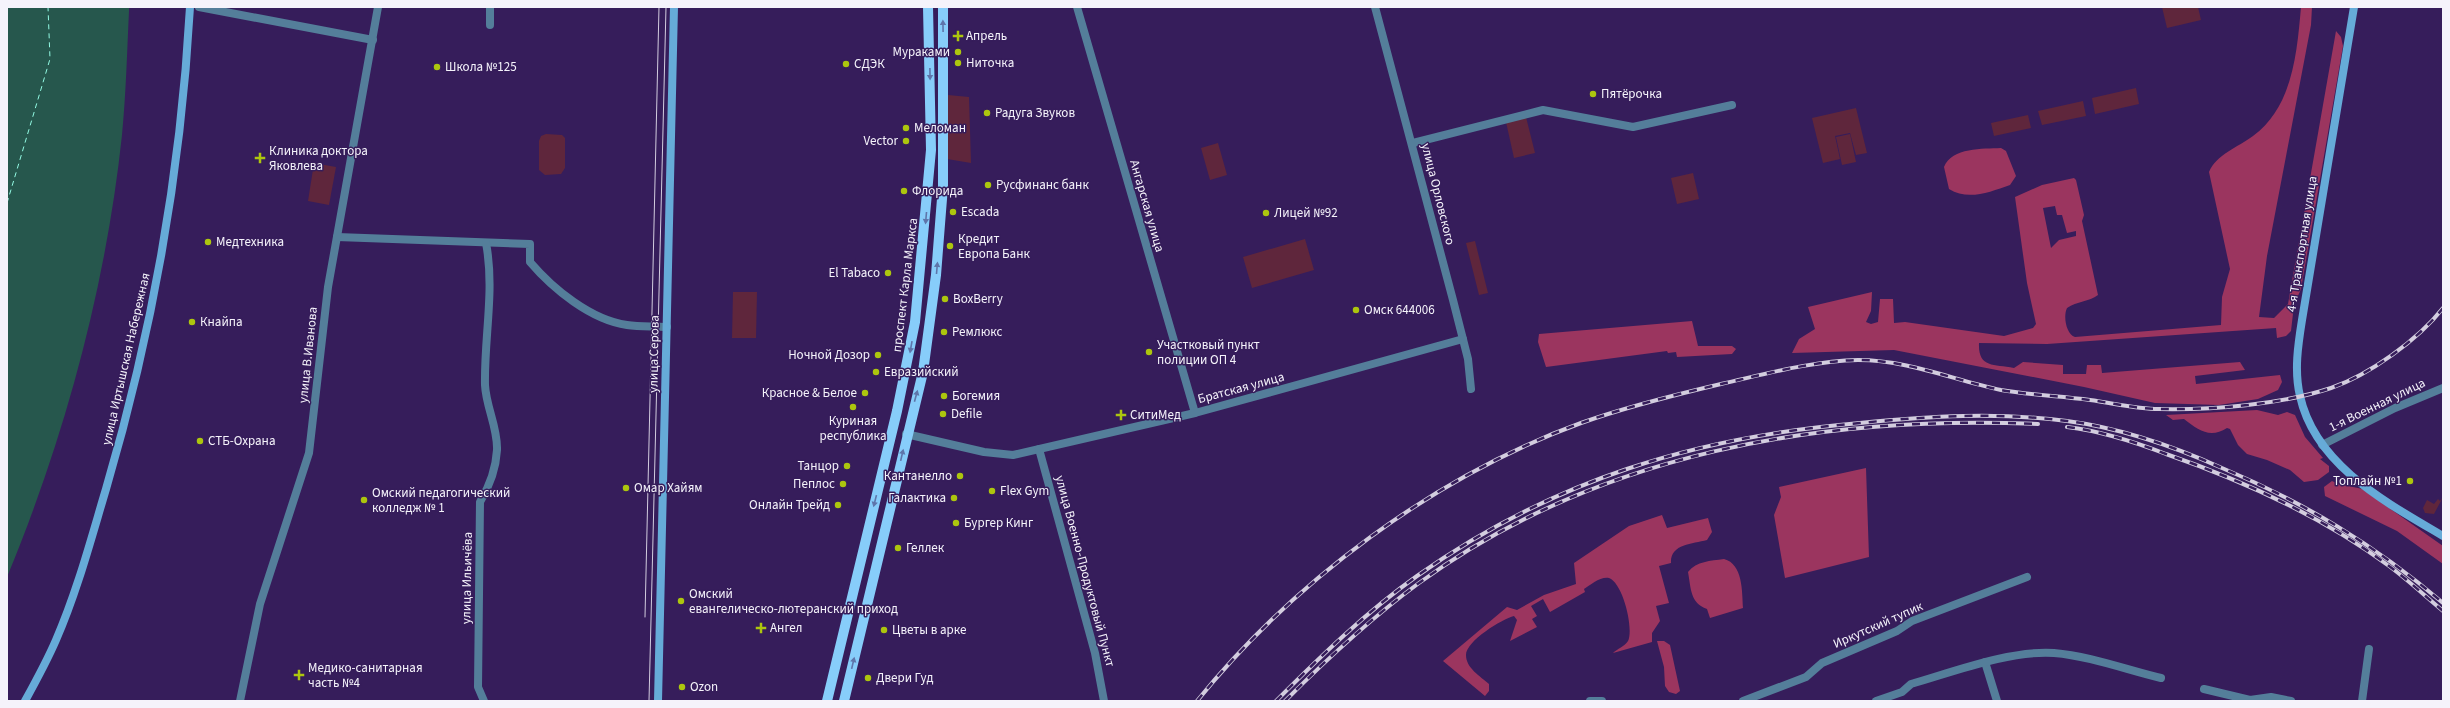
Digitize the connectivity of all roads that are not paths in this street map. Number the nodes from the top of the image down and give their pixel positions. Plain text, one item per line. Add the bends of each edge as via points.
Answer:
1 (190, 7) edge
2 (198, 7) edge
3 (378, 7) edge
4 (490, 7) edge
5 (674, 7) edge
6 (928, 7) edge
7 (943, 7) edge
8 (1077, 7) edge
9 (1375, 7) edge
10 (2354, 7) edge
11 (490, 25) dead end
12 (373, 40) junction
13 (1732, 105) dead end
14 (1413, 143) junction
15 (337, 237) junction
16 (486, 243) junction
17 (667, 327) junction
18 (1463, 338) junction
19 (2443, 388) edge
20 (1470, 389) dead end
21 (1195, 413) junction
22 (906, 434) junction
23 (2322, 445) junction
24 (1039, 449) junction
25 (2443, 536) edge
26 (2027, 577) dead end
27 (2369, 649) dead end
28 (1985, 662) junction
29 (2161, 678) dead end
30 (2204, 690) dead end
31 (2250, 700) edge
32 (25, 701) edge
33 (240, 701) edge
34 (484, 701) edge
35 (658, 701) edge
36 (827, 701) edge
37 (844, 701) edge
38 (1104, 701) edge
39 (1590, 701) edge
40 (1602, 701) edge
41 (1743, 701) edge
42 (1876, 701) edge
43 (1997, 701) edge
44 (2291, 701) edge
45 (2362, 701) edge

1 - 32 main road, улица Иртышская Набережная via 182,122 173,182 153,299 131,398 69,607 56,640
2 - 12 street
3 - 12 street, улица В.Иванова
4 - 11 street
5 - 17 main road, улица Серова
6 -> 36 main road, проспект Карла Маркса via 931,150 915,322 897,411
22 -> 7 main road via 925,362 936,275 944,150
8 - 21 street, Ангарская улица
9 - 14 street, улица Орловского
10 - 23 main road, 4-я Транспортная улица via 2297,362 2301,402 2307,420
12 - 15 street, улица В.Иванова
13 - 14 street via 1633,127 1542,110
14 - 18 street, улица Орловского
15 - 16 street
15 - 33 street, улица В.Иванова via 328,287 309,453 260,604
16 - 17 street via 530,244 530,262 548,283 576,303 610,321 626,325
16 - 34 street, улица Ильичёва via 491,279 485,385 488,408 496,434 497,451 488,488 480,502 478,687
17 - 35 main road, улица Серова
18 - 20 street, улица Орловского via 1468,359
18 - 21 street, Братская улица
19 - 23 street, 1-я Военная улица via 2395,408
21 - 24 street, Братская улица
22 - 24 street, Братская улица via 1002,455
37 -> 22 main road
23 - 25 main road, 4-я Транспортная улица via 2347,471 2370,489
24 - 38 street, улица Военно-Продуктовый Пункт via 1096,653
26 - 41 street, Иркутский тупик via 1912,621 1897,631 1822,663 1806,677
27 - 45 street
28 - 29 street via 2038,653 2054,653
28 - 42 street via 1911,684 1902,692
28 - 43 street
30 - 31 street
31 - 44 street via 2271,697
39 - 40 street

